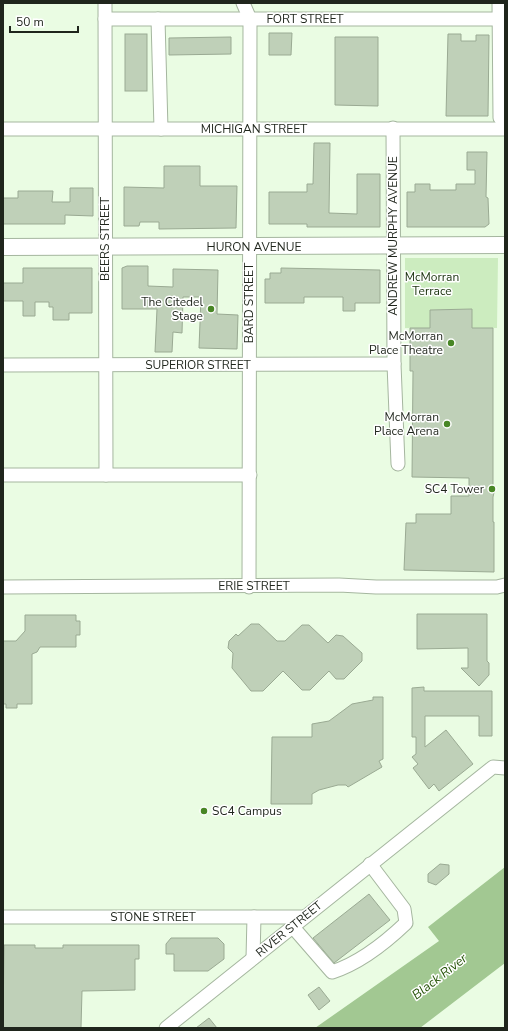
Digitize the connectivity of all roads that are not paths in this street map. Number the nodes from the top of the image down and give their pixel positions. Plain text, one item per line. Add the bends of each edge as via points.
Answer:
1 (105, 3) edge
2 (243, 3) edge
3 (499, 3) edge
4 (105, 19) junction
5 (158, 19) junction
6 (250, 19) junction
7 (502, 19) edge
8 (505, 123) edge
9 (393, 128) junction
10 (3, 129) edge
11 (161, 129) junction
12 (249, 129) junction
13 (505, 129) edge
14 (105, 130) junction
15 (505, 245) edge
16 (394, 246) junction
17 (3, 247) edge
18 (249, 247) junction
19 (105, 248) junction
20 (394, 364) junction
21 (3, 365) edge
22 (105, 365) junction
23 (249, 365) junction
24 (398, 464) dead end
25 (3, 475) edge
26 (106, 475) junction
27 (250, 475) junction
28 (505, 585) edge
29 (3, 587) edge
30 (249, 587) junction
31 (505, 768) edge
32 (370, 864) junction
33 (3, 917) edge
34 (254, 917) junction
35 (303, 917) junction
36 (292, 926) junction
37 (253, 958) junction
38 (166, 1028) edge

1 - 4 street, BEERS STREET
2 - 6 street
3 - 7 street
4 - 5 street, FORT STREET
4 - 14 street, BEERS STREET
5 - 6 street, FORT STREET
5 - 11 street
6 - 7 street, FORT STREET
6 - 12 street, BARD STREET
7 - 8 street via 500,118
9 - 12 street, MICHIGAN STREET
9 - 13 street, MICHIGAN STREET
9 - 16 street, ANDREW MURPHY AVENUE
10 - 14 street, MICHIGAN STREET
11 - 12 street, MICHIGAN STREET
11 - 14 street, MICHIGAN STREET
12 - 18 street, BARD STREET
14 - 19 street, BEERS STREET
15 - 16 main road, HURON AVENUE
16 - 18 main road, HURON AVENUE
16 - 20 street, ANDREW MURPHY AVENUE
17 - 19 main road, HURON AVENUE
18 - 19 main road, HURON AVENUE
18 - 23 street, BARD STREET
19 - 22 street, BEERS STREET
20 - 23 street, SUPERIOR STREET
20 - 24 street, ANDREW MURPHY AVENUE
21 - 22 street, SUPERIOR STREET
22 - 23 street, SUPERIOR STREET
22 - 26 street, BEERS STREET
23 - 27 street, BARD STREET
25 - 26 street
26 - 27 street
27 - 30 street, BARD STREET
28 - 30 street, ERIE STREET
29 - 30 street, ERIE STREET
31 - 32 street, RIVER STREET via 493,766
32 - 35 street, RIVER STREET
32 - 36 street via 404,909 406,923 391,937 350,966 332,972
33 - 34 street, STONE STREET
34 - 35 street, STONE STREET
34 - 37 street
35 - 36 street, RIVER STREET
36 - 37 street, RIVER STREET
37 - 38 street, RIVER STREET

